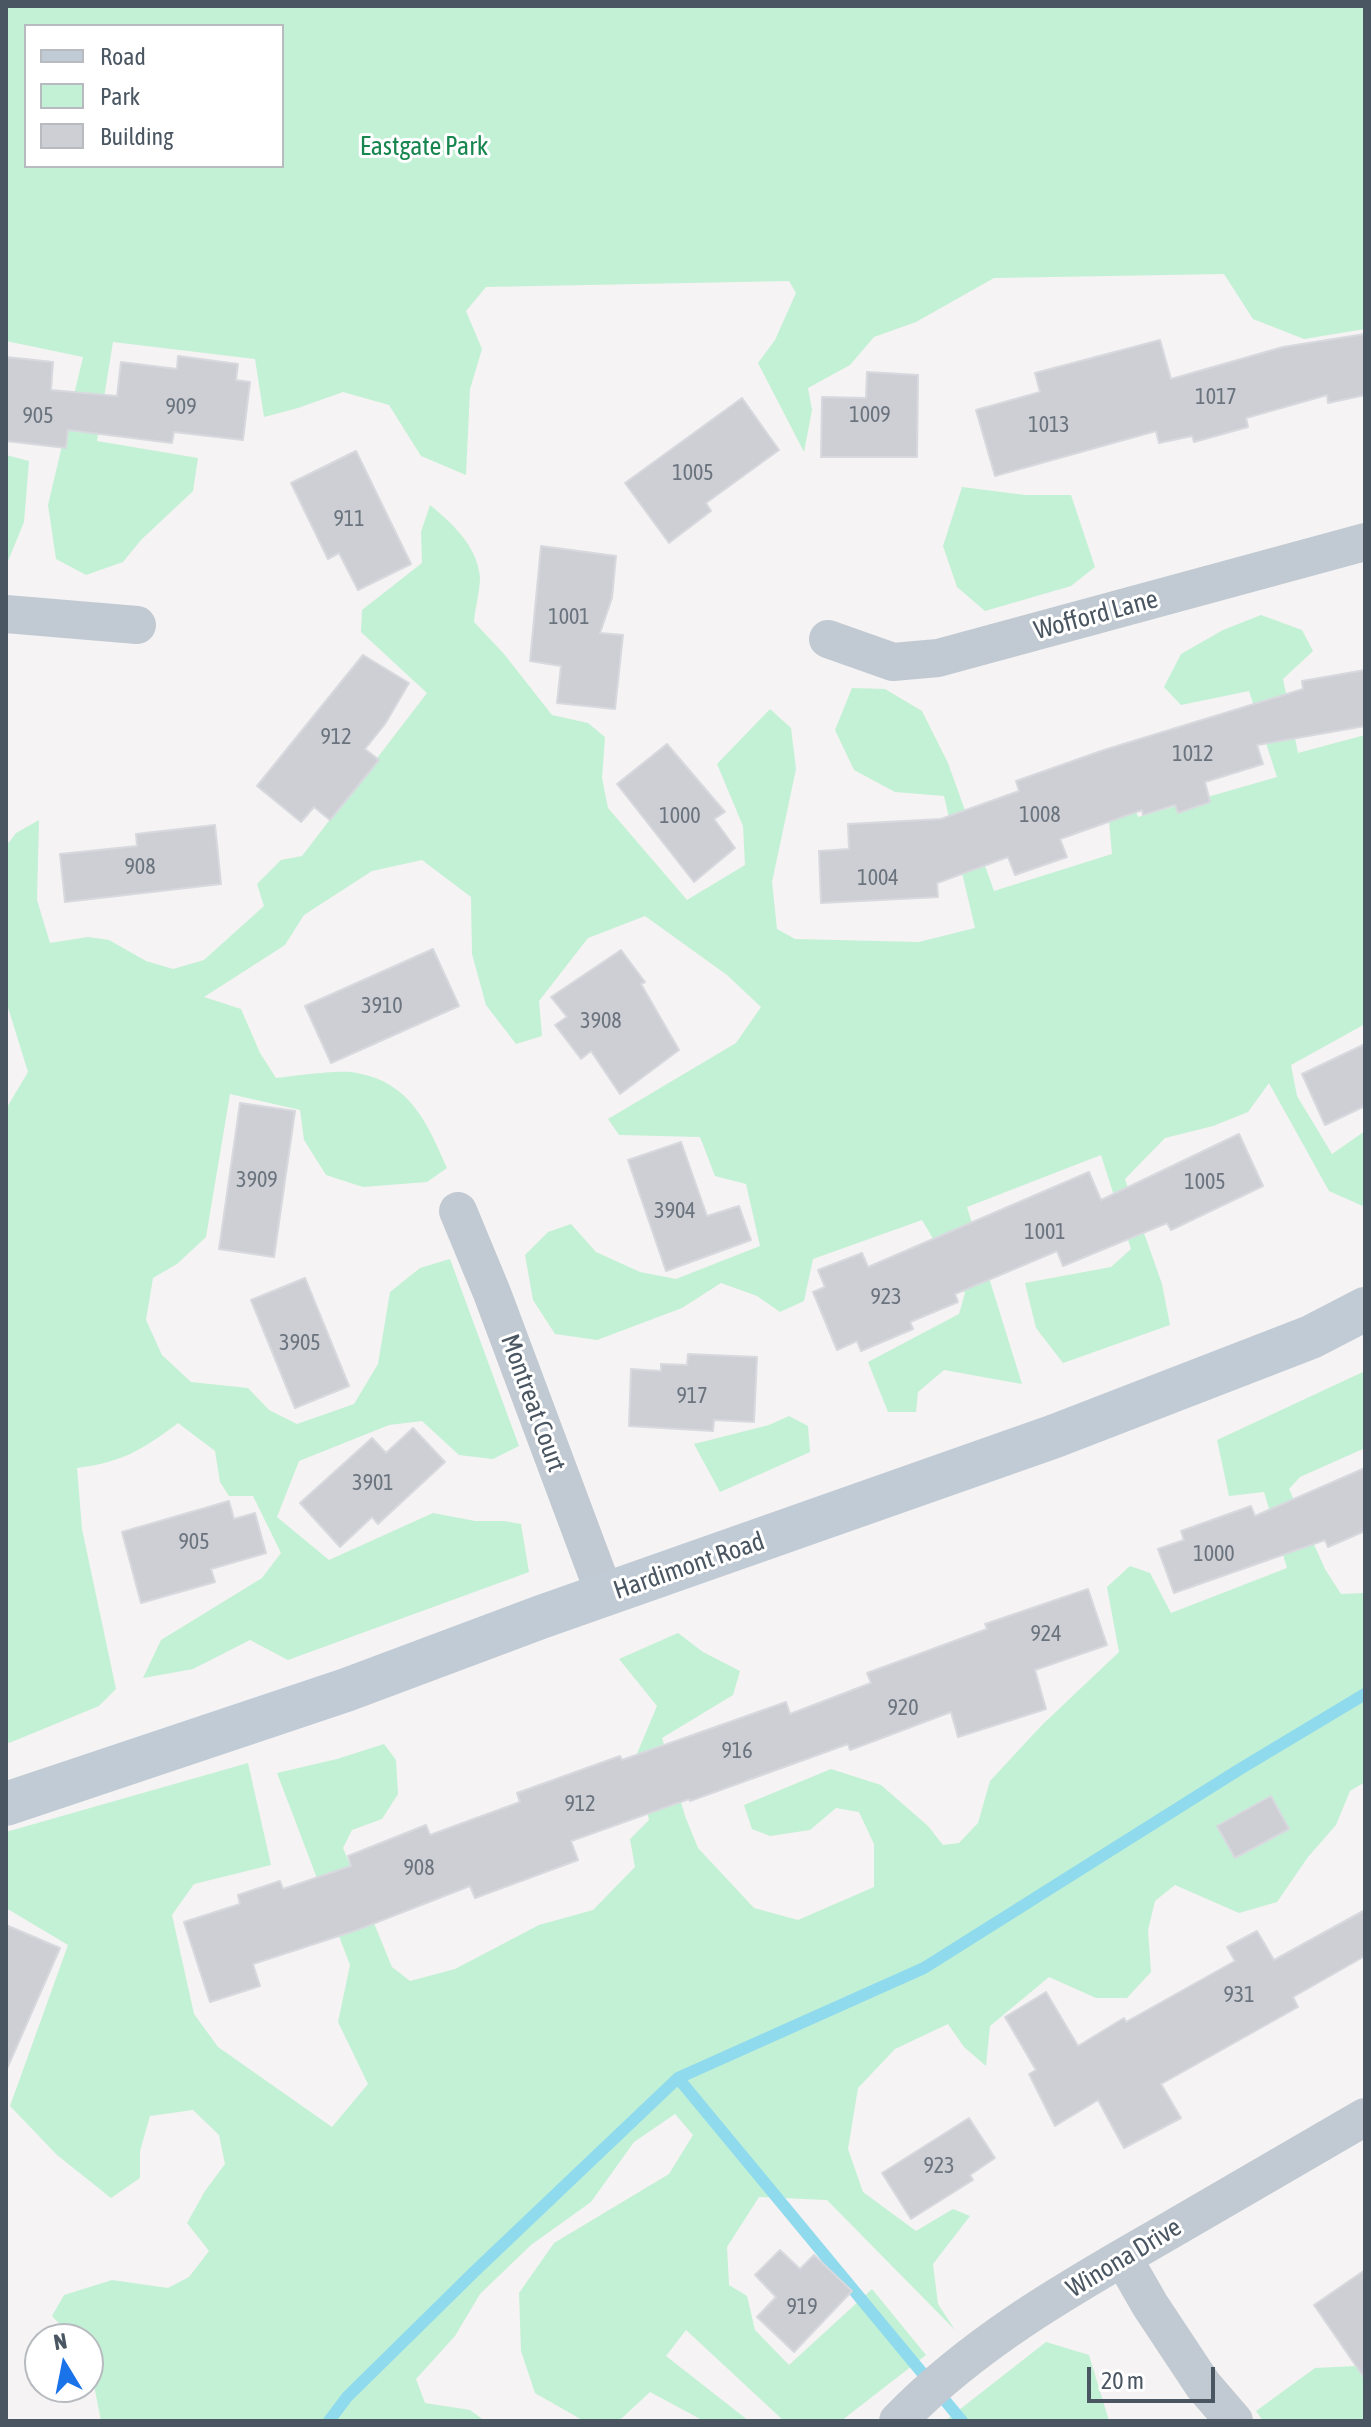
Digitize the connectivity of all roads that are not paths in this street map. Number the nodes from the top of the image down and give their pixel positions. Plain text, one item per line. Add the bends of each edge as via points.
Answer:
1 (1365, 542) edge
2 (6, 614) edge
3 (137, 625) dead end
4 (828, 639) dead end
5 (458, 1211) dead end
6 (1365, 1309) edge
7 (605, 1595) junction
8 (6, 1804) edge
9 (1365, 2117) edge
10 (1123, 2258) junction
11 (898, 2421) edge
12 (1234, 2421) edge

1 - 4 street, Wofford Lane via 938,658 893,662
2 - 3 street
5 - 7 street, Montreat Court
6 - 7 street, Hardimont Road via 1311,1337 1140,1405
7 - 8 street, Hardimont Road via 346,1690
9 - 10 street, Winona Drive
10 - 11 street, Winona Drive via 976,2352
10 - 12 street via 1203,2385

